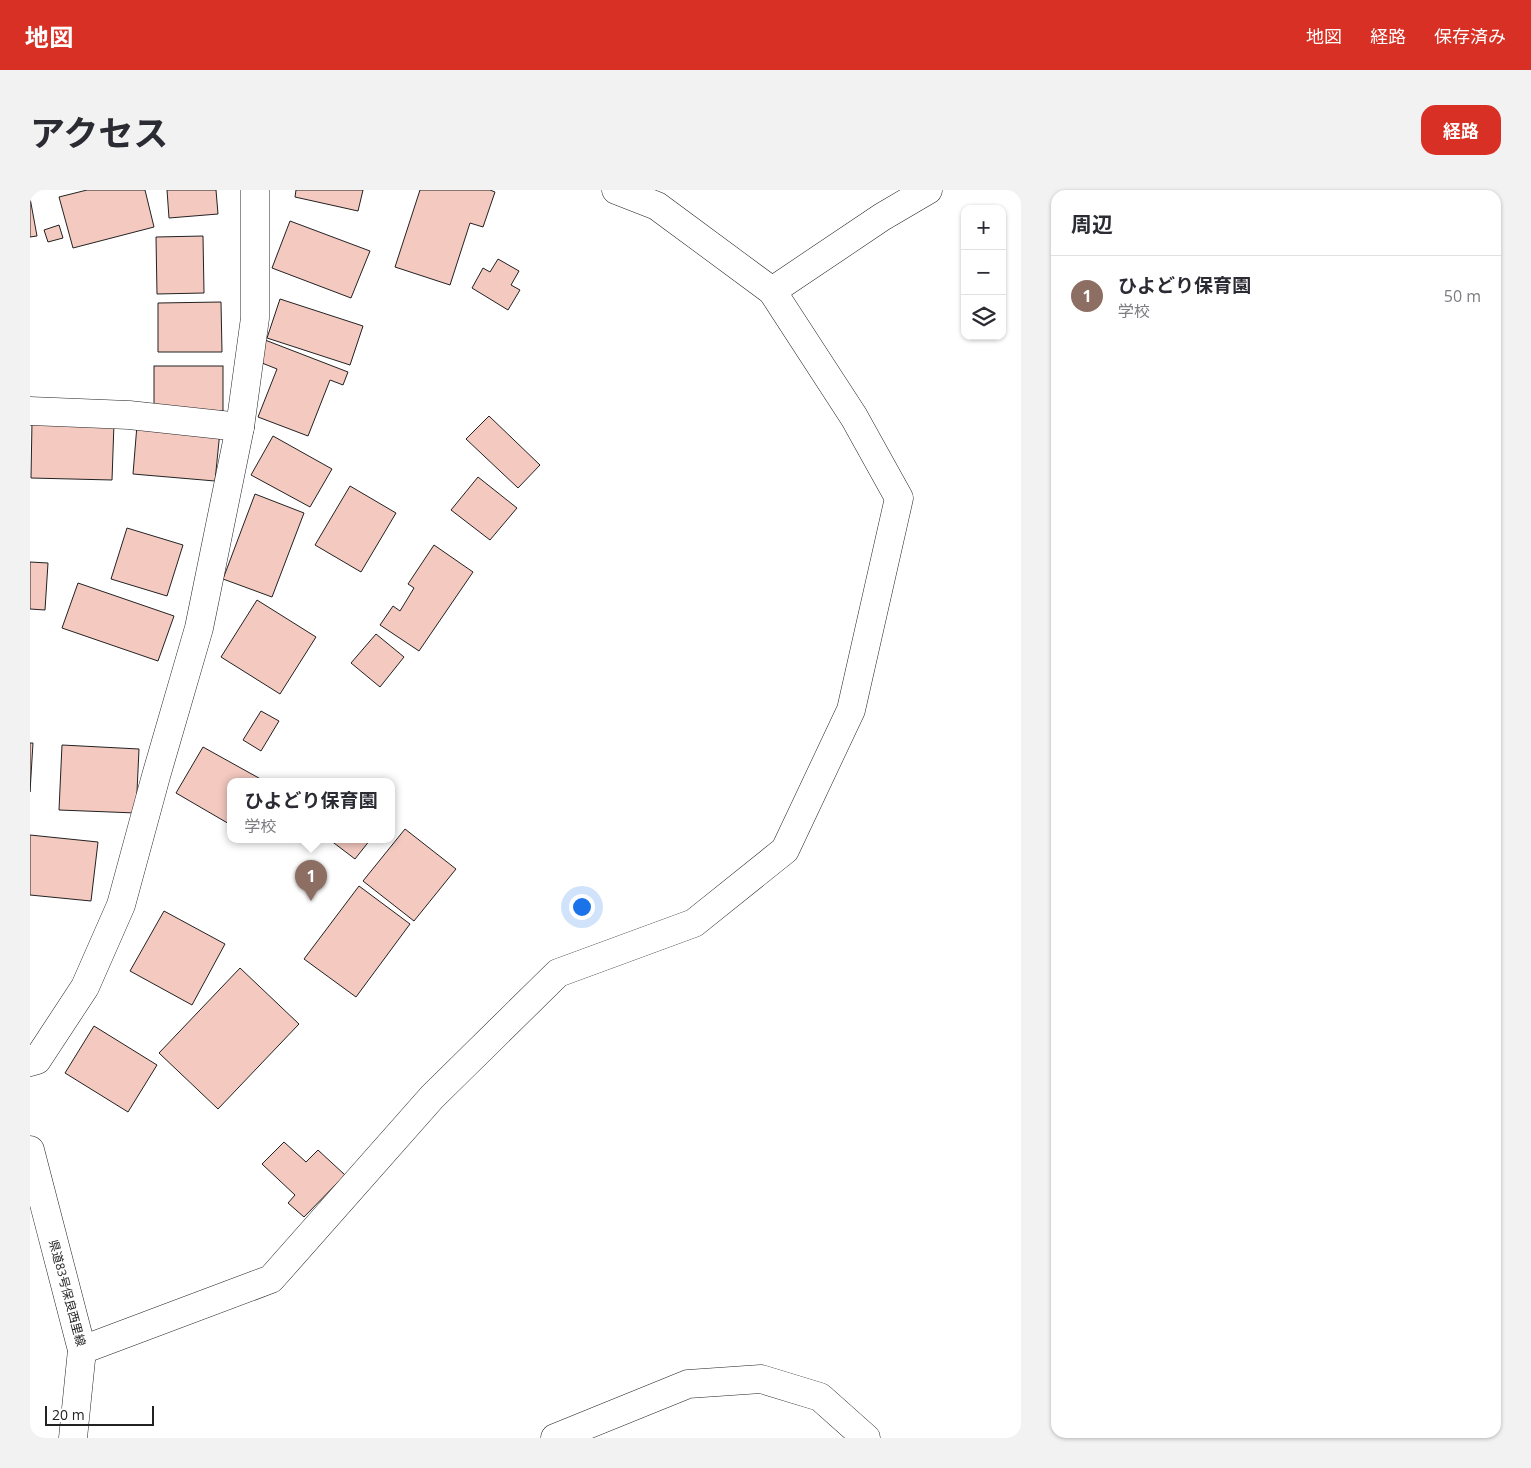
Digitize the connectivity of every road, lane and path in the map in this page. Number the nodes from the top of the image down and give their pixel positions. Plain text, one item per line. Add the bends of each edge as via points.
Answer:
1 (255, 190) edge
2 (616, 190) edge
3 (928, 190) edge
4 (772, 291) junction
5 (30, 410) edge
6 (240, 427) junction
7 (30, 1062) edge
8 (30, 1150) edge
9 (82, 1350) junction
10 (73, 1438) edge
11 (555, 1438) edge
12 (866, 1438) edge

1 - 6 street via 255,318
2 - 4 street via 657,206
3 - 4 street
4 - 9 street via 854,417 899,498 851,710 785,850 694,923 558,973 432,1097 271,1279
5 - 6 street via 129,415
6 - 7 street via 199,628 121,905 85,987 37,1060
8 - 9 street, 県道83号保良西里線
9 - 10 street, 県道83号保良西里線
11 - 12 street via 688,1384 761,1378 820,1396

